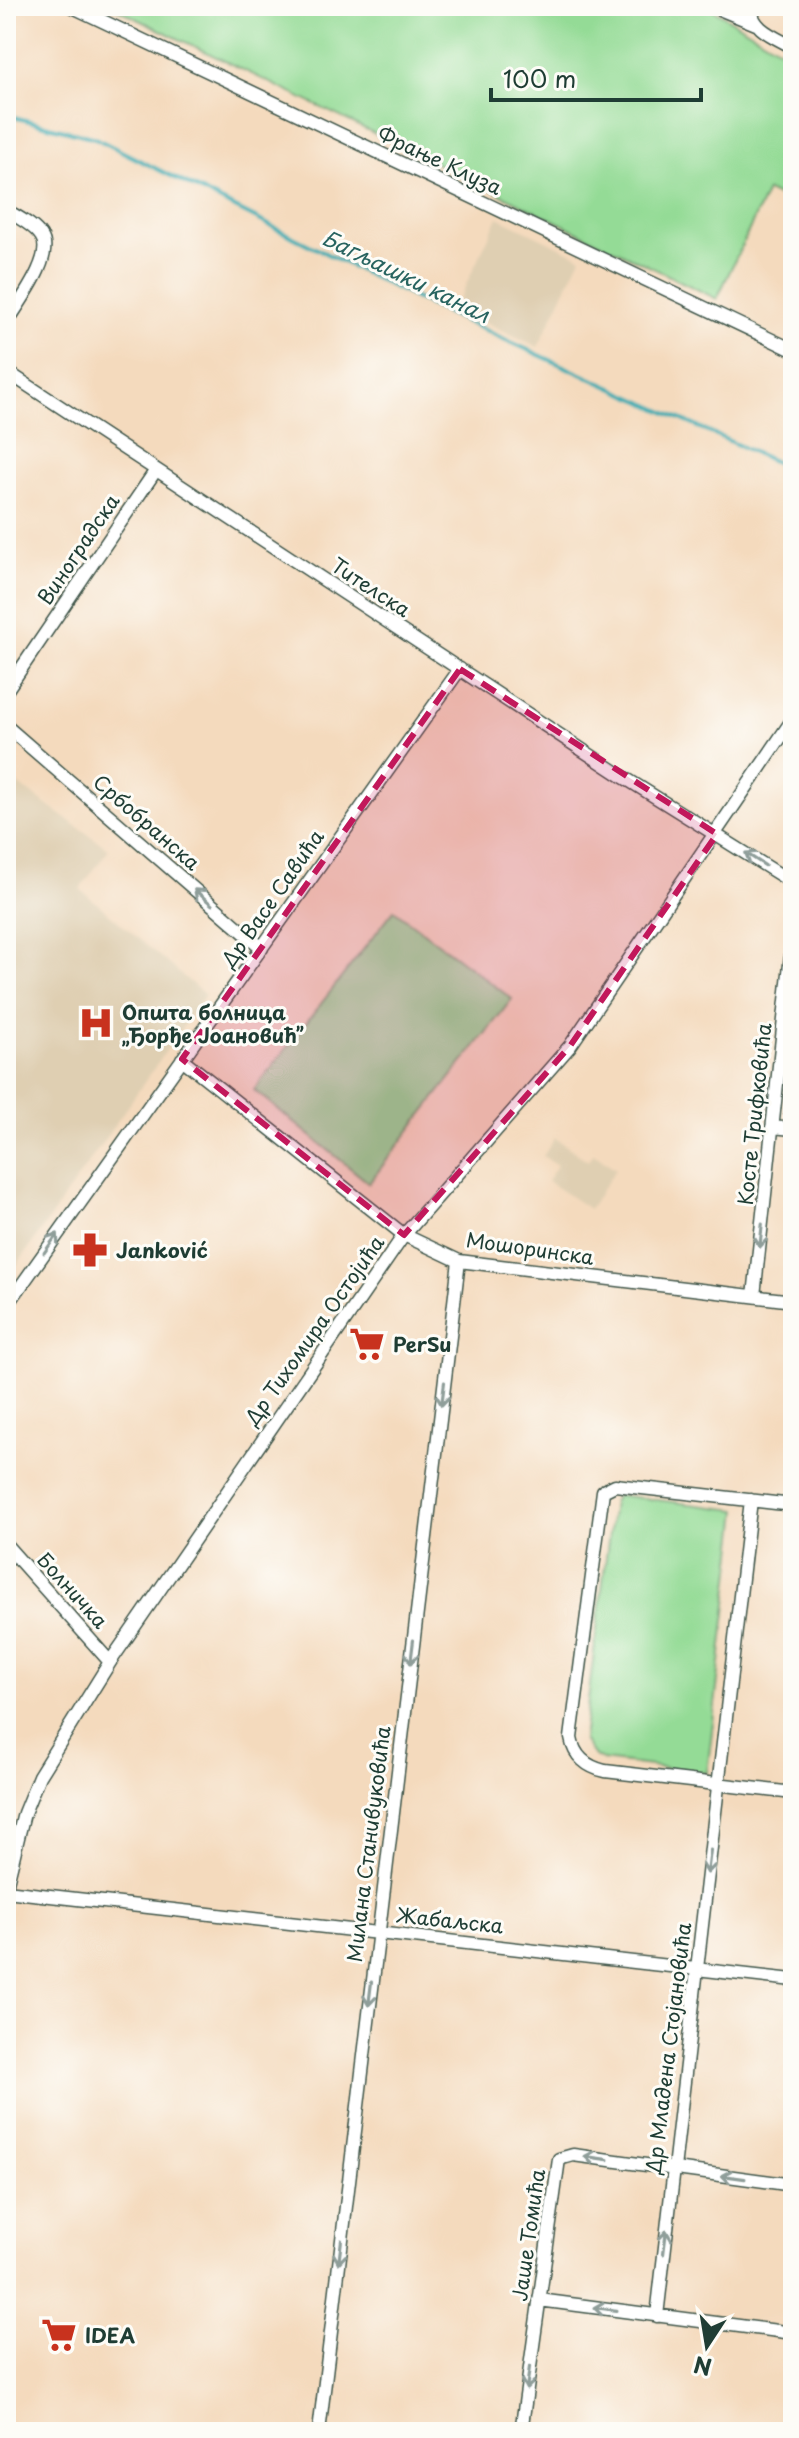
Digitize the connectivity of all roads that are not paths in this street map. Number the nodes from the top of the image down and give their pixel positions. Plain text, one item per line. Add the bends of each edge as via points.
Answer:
1 (71, 6) edge
2 (712, 6) edge
3 (752, 6) edge
4 (756, 24) junction
5 (793, 47) edge
6 (6, 210) edge
7 (6, 324) edge
8 (793, 350) edge
9 (6, 371) edge
10 (156, 470) junction
11 (460, 669) junction
12 (6, 691) edge
13 (793, 719) edge
14 (6, 726) edge
15 (717, 834) junction
16 (793, 883) edge
17 (793, 936) edge
18 (262, 948) junction
19 (182, 1059) junction
20 (772, 1127) junction
21 (793, 1129) edge
22 (404, 1235) junction
23 (459, 1261) junction
24 (754, 1296) junction
25 (793, 1301) edge
26 (6, 1307) edge
27 (751, 1500) junction
28 (793, 1505) edge
29 (6, 1545) edge
30 (110, 1662) junction
31 (719, 1784) junction
32 (793, 1793) edge
33 (6, 1889) edge
34 (377, 1932) junction
35 (697, 1968) junction
36 (793, 1980) edge
37 (674, 2168) junction
38 (793, 2185) edge
39 (539, 2300) junction
40 (657, 2316) junction
41 (793, 2333) edge
42 (319, 2432) edge
43 (521, 2432) edge

1 - 8 street, Фрање Клуза
2 - 4 street
3 - 4 street
4 - 5 street
6 - 7 street via 40,233 46,244 46,257
9 - 10 street, Тителска
10 - 11 street, Тителска
10 - 12 street, Виноградска
11 - 15 street, Тителска
11 - 18 street, Др Васе Савића
13 - 15 street
18 -> 14 street, Србобранска
16 -> 15 street, Тителска
15 - 22 street, Др Тихомира Остојића via 570,1046
17 - 20 street, Косте Трифковића
18 - 19 street, Др Васе Савића
19 - 22 street, Мошоринска
26 -> 19 street, Др Васе Савића
20 - 21 street
20 -> 24 street, Косте Трифковића
22 - 23 street, Мошоринска
22 - 30 street, Др Тихомира Остојића
23 - 24 street, Мошоринска
23 -> 34 street, Милана Станивуковића
24 - 25 street, Мошоринска
27 - 28 street
27 - 31 street, Др Младена Стојановића
27 - 31 street via 615,1485 606,1487 600,1497 572,1747 585,1763 605,1771
29 - 30 street, Болничка
30 - 33 street, Др Тихомира Остојића via 39,1776 24,1813
31 - 32 street
31 -> 35 street, Др Младена Стојановића
33 - 34 street, Жабаљска
34 - 35 street, Жабаљска
34 -> 42 street, Милана Станивуковића
35 - 36 street, Жабаљска
35 - 37 street, Др Младена Стојановића
38 -> 37 street
37 -> 39 street, Јаше Томића via 573,2155 559,2159
40 -> 37 street, Др Младена Стојановића
40 -> 39 street
39 -> 43 street, Јаше Томића
40 - 41 street

